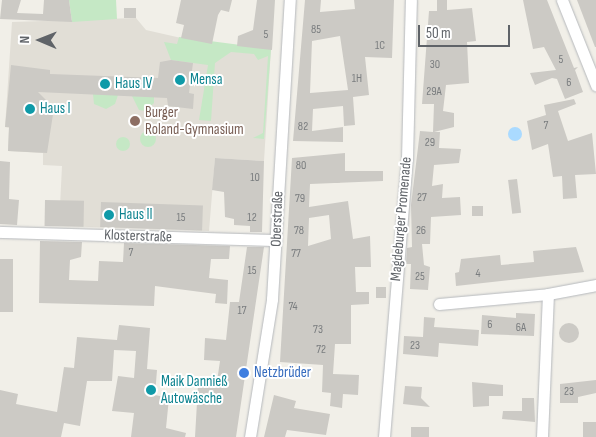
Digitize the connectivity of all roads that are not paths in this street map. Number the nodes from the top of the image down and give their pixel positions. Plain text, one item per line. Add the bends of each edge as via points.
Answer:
1 (290, 0) edge
2 (411, 0) edge
3 (562, 0) edge
4 (596, 85) edge
5 (0, 232) edge
6 (276, 240) junction
7 (596, 284) edge
8 (548, 294) junction
9 (439, 304) dead end
10 (250, 437) edge
11 (384, 437) edge
12 (542, 437) edge

1 - 6 street, Oberstraße
2 - 11 street, Magdeburger Promenade via 407,158
3 - 4 street
5 - 6 street, Klosterstraße
6 - 10 street, Oberstraße via 267,338
7 - 8 street
8 - 9 street
8 - 12 street

